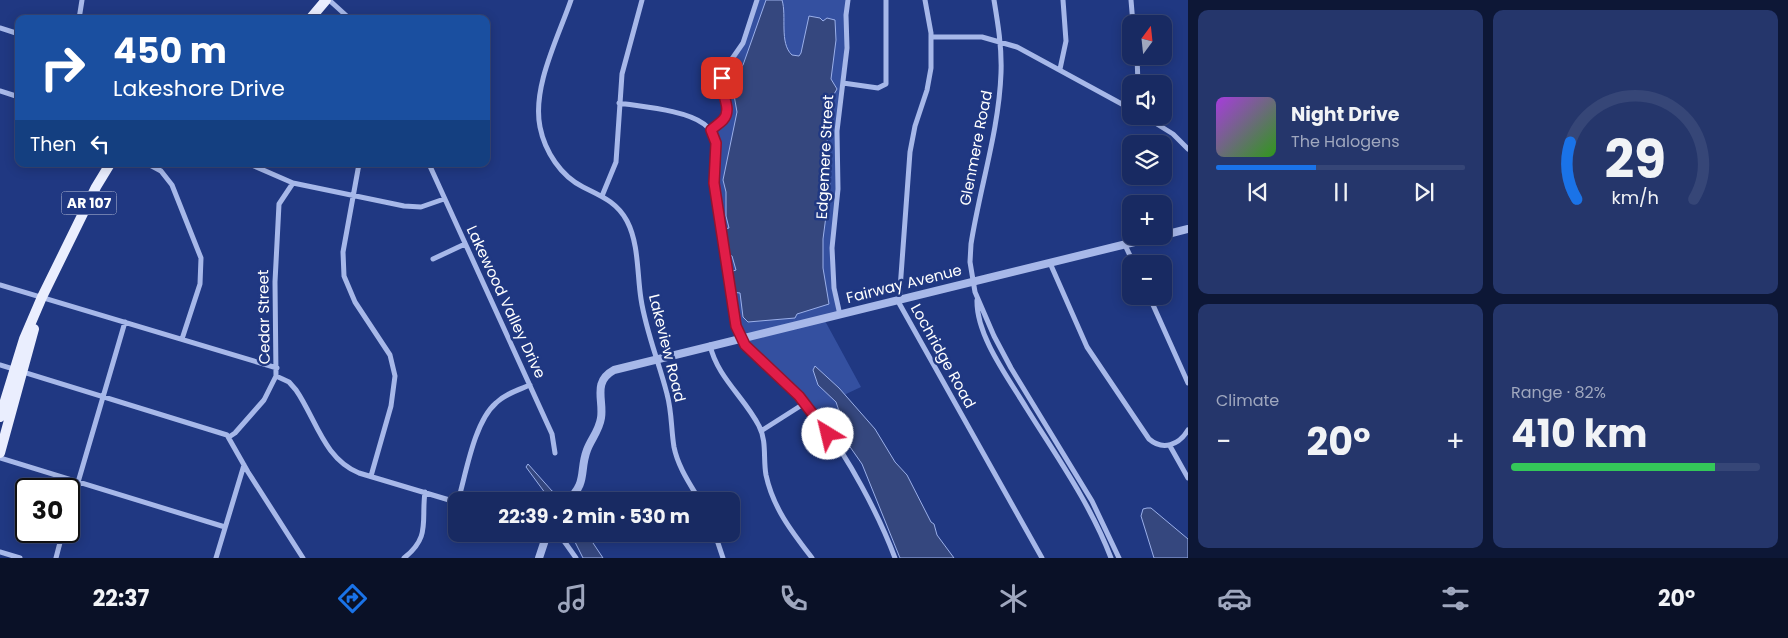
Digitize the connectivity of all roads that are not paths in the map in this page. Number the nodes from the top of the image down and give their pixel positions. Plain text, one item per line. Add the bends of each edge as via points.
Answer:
1 (82, 0) edge
2 (327, 0) edge
3 (571, 0) edge
4 (642, 0) edge
5 (758, 0) edge
6 (848, 0) edge
7 (886, 0) edge
8 (924, 0) edge
9 (994, 0) edge
10 (1063, 0) edge
11 (1131, 0) edge
12 (80, 15) edge
13 (314, 15) edge
14 (345, 15) edge
15 (1132, 15) edge
16 (0, 28) edge
17 (15, 33) edge
18 (931, 37) junction
19 (1000, 41) junction
20 (1060, 70) junction
21 (842, 83) junction
22 (0, 91) edge
23 (15, 96) edge
24 (619, 103) junction
25 (1122, 104) edge
26 (1159, 125) edge
27 (711, 130) junction
28 (1188, 149) edge
29 (108, 167) edge
30 (154, 167) edge
31 (256, 167) edge
32 (358, 167) edge
33 (430, 167) edge
34 (293, 183) junction
35 (353, 196) junction
36 (602, 196) junction
37 (444, 198) junction
38 (1188, 230) edge
39 (1172, 233) edge
40 (465, 244) junction
41 (1125, 245) joint
42 (1130, 255) edge
43 (432, 259) dead end
44 (1050, 263) junction
45 (973, 281) junction
46 (0, 285) edge
47 (42, 297) junction
48 (977, 299) junction
49 (898, 300) junction
50 (1153, 305) edge
51 (840, 315) junction
52 (125, 322) junction
53 (741, 338) junction
54 (182, 339) junction
55 (710, 345) junction
56 (656, 359) junction
57 (0, 365) edge
58 (277, 368) junction
59 (19, 371) junction
60 (276, 376) junction
61 (1188, 383) edge
62 (530, 384) junction
63 (103, 396) junction
64 (805, 403) junction
65 (0, 418) edge
66 (1188, 430) edge
67 (761, 431) junction
68 (229, 437) junction
69 (1170, 446) junction
70 (0, 453) edge
71 (555, 453) dead end
72 (0, 458) edge
73 (244, 465) junction
74 (371, 476) junction
75 (65, 478) edge
76 (79, 478) edge
77 (1188, 478) edge
78 (80, 483) edge
79 (425, 492) junction
80 (460, 492) edge
81 (574, 492) edge
82 (695, 492) edge
83 (448, 499) edge
84 (226, 527) junction
85 (544, 542) edge
86 (565, 542) edge
87 (718, 542) edge
88 (60, 543) edge
89 (0, 552) edge
90 (20, 558) edge
91 (56, 558) edge
92 (216, 558) edge
93 (303, 558) edge
94 (404, 558) edge
95 (539, 558) edge
96 (576, 558) edge
97 (723, 558) edge
98 (812, 558) edge
99 (894, 558) edge
100 (1042, 558) edge
101 (1111, 558) edge
102 (1119, 558) edge

1 - 12 street
2 - 13 main road
2 - 14 street
3 - 36 street, Lakeview Road via 542,84 538,103 540,126 545,144 559,168 578,184
4 - 24 street via 624,63
5 - 27 street via 743,43 720,83 727,112 725,118
6 - 21 street, Edgemere Street
7 - 21 street via 886,84 878,88
8 - 18 street, Lochridge Road
9 - 19 street, Glenmere Road
10 - 20 street via 1066,41
11 - 15 street
16 - 17 street
18 - 19 street via 969,36
18 - 49 street, Lochridge Road via 930,78 910,152
19 - 20 street via 1029,52
19 - 45 street, Glenmere Road via 998,99 971,244
20 - 25 street
21 - 51 street, Edgemere Street via 832,257
22 - 23 street
24 - 27 street via 689,117
24 - 36 street via 616,162
26 - 28 street via 1174,134
27 - 53 street via 716,143 714,183 734,318
29 - 47 main road, AR 107
30 - 54 street via 172,185 201,258 200,284
31 - 34 street
32 - 35 street
33 - 37 street, Lakewood Valley Drive
34 - 35 street
34 - 58 street, Cedar Street via 279,204 275,282
35 - 37 street via 412,207
35 - 74 street via 342,252 344,276 355,302 390,355 395,376 391,406
36 - 56 street, Lakeview Road via 616,206 629,224 644,317
37 - 40 street, Lakewood Valley Drive
38 - 39 street
40 - 43 street
40 - 62 street, Lakewood Valley Drive
41 - 42 street
41 - 44 street, Fairway Avenue
44 - 45 street, Fairway Avenue
44 - 69 street via 1096,362 1149,439
45 - 48 street, Glenmere Road
45 - 49 street, Fairway Avenue
46 - 47 street
47 - 52 street
47 - 59 main road, AR 107 via 24,339
48 - 101 street, Glenmere Road via 993,353 1086,504
48 - 102 street, Glenmere Road via 1011,368 1099,514
49 - 51 street, Fairway Avenue
49 - 100 street, Lochridge Road
50 - 61 street
51 - 53 street, Fairway Avenue
52 - 54 street
52 - 63 street
53 - 55 street, Fairway Avenue
53 - 64 street via 752,353
54 - 58 street
55 - 56 street, Fairway Avenue
55 - 67 street via 716,363
56 - 81 street, Fairway Avenue via 614,370 602,381 600,426 586,450 580,485
56 - 82 street, Lakeview Road via 668,398 677,459
57 - 59 street
58 - 60 street, Cedar Street
59 - 63 street
59 - 65 main road, AR 107
59 - 70 main road, AR 107
60 - 68 street, Cedar Street via 264,400
60 - 74 street via 289,382 296,390 339,461
62 - 71 street, Lakewood Valley Drive via 552,434
62 - 80 street via 501,398 486,414
63 - 68 street via 224,432
63 - 76 street
64 - 67 street
64 - 99 street via 822,423 864,492
66 - 69 street via 1181,440
67 - 98 street via 771,493 784,520
68 - 73 street
69 - 77 street
72 - 75 street
73 - 84 street
73 - 93 street
74 - 79 street
78 - 84 street
79 - 83 street
79 - 94 street via 423,535 416,548
84 - 92 street
85 - 95 street
86 - 96 street
87 - 97 street
88 - 91 street
89 - 90 street

